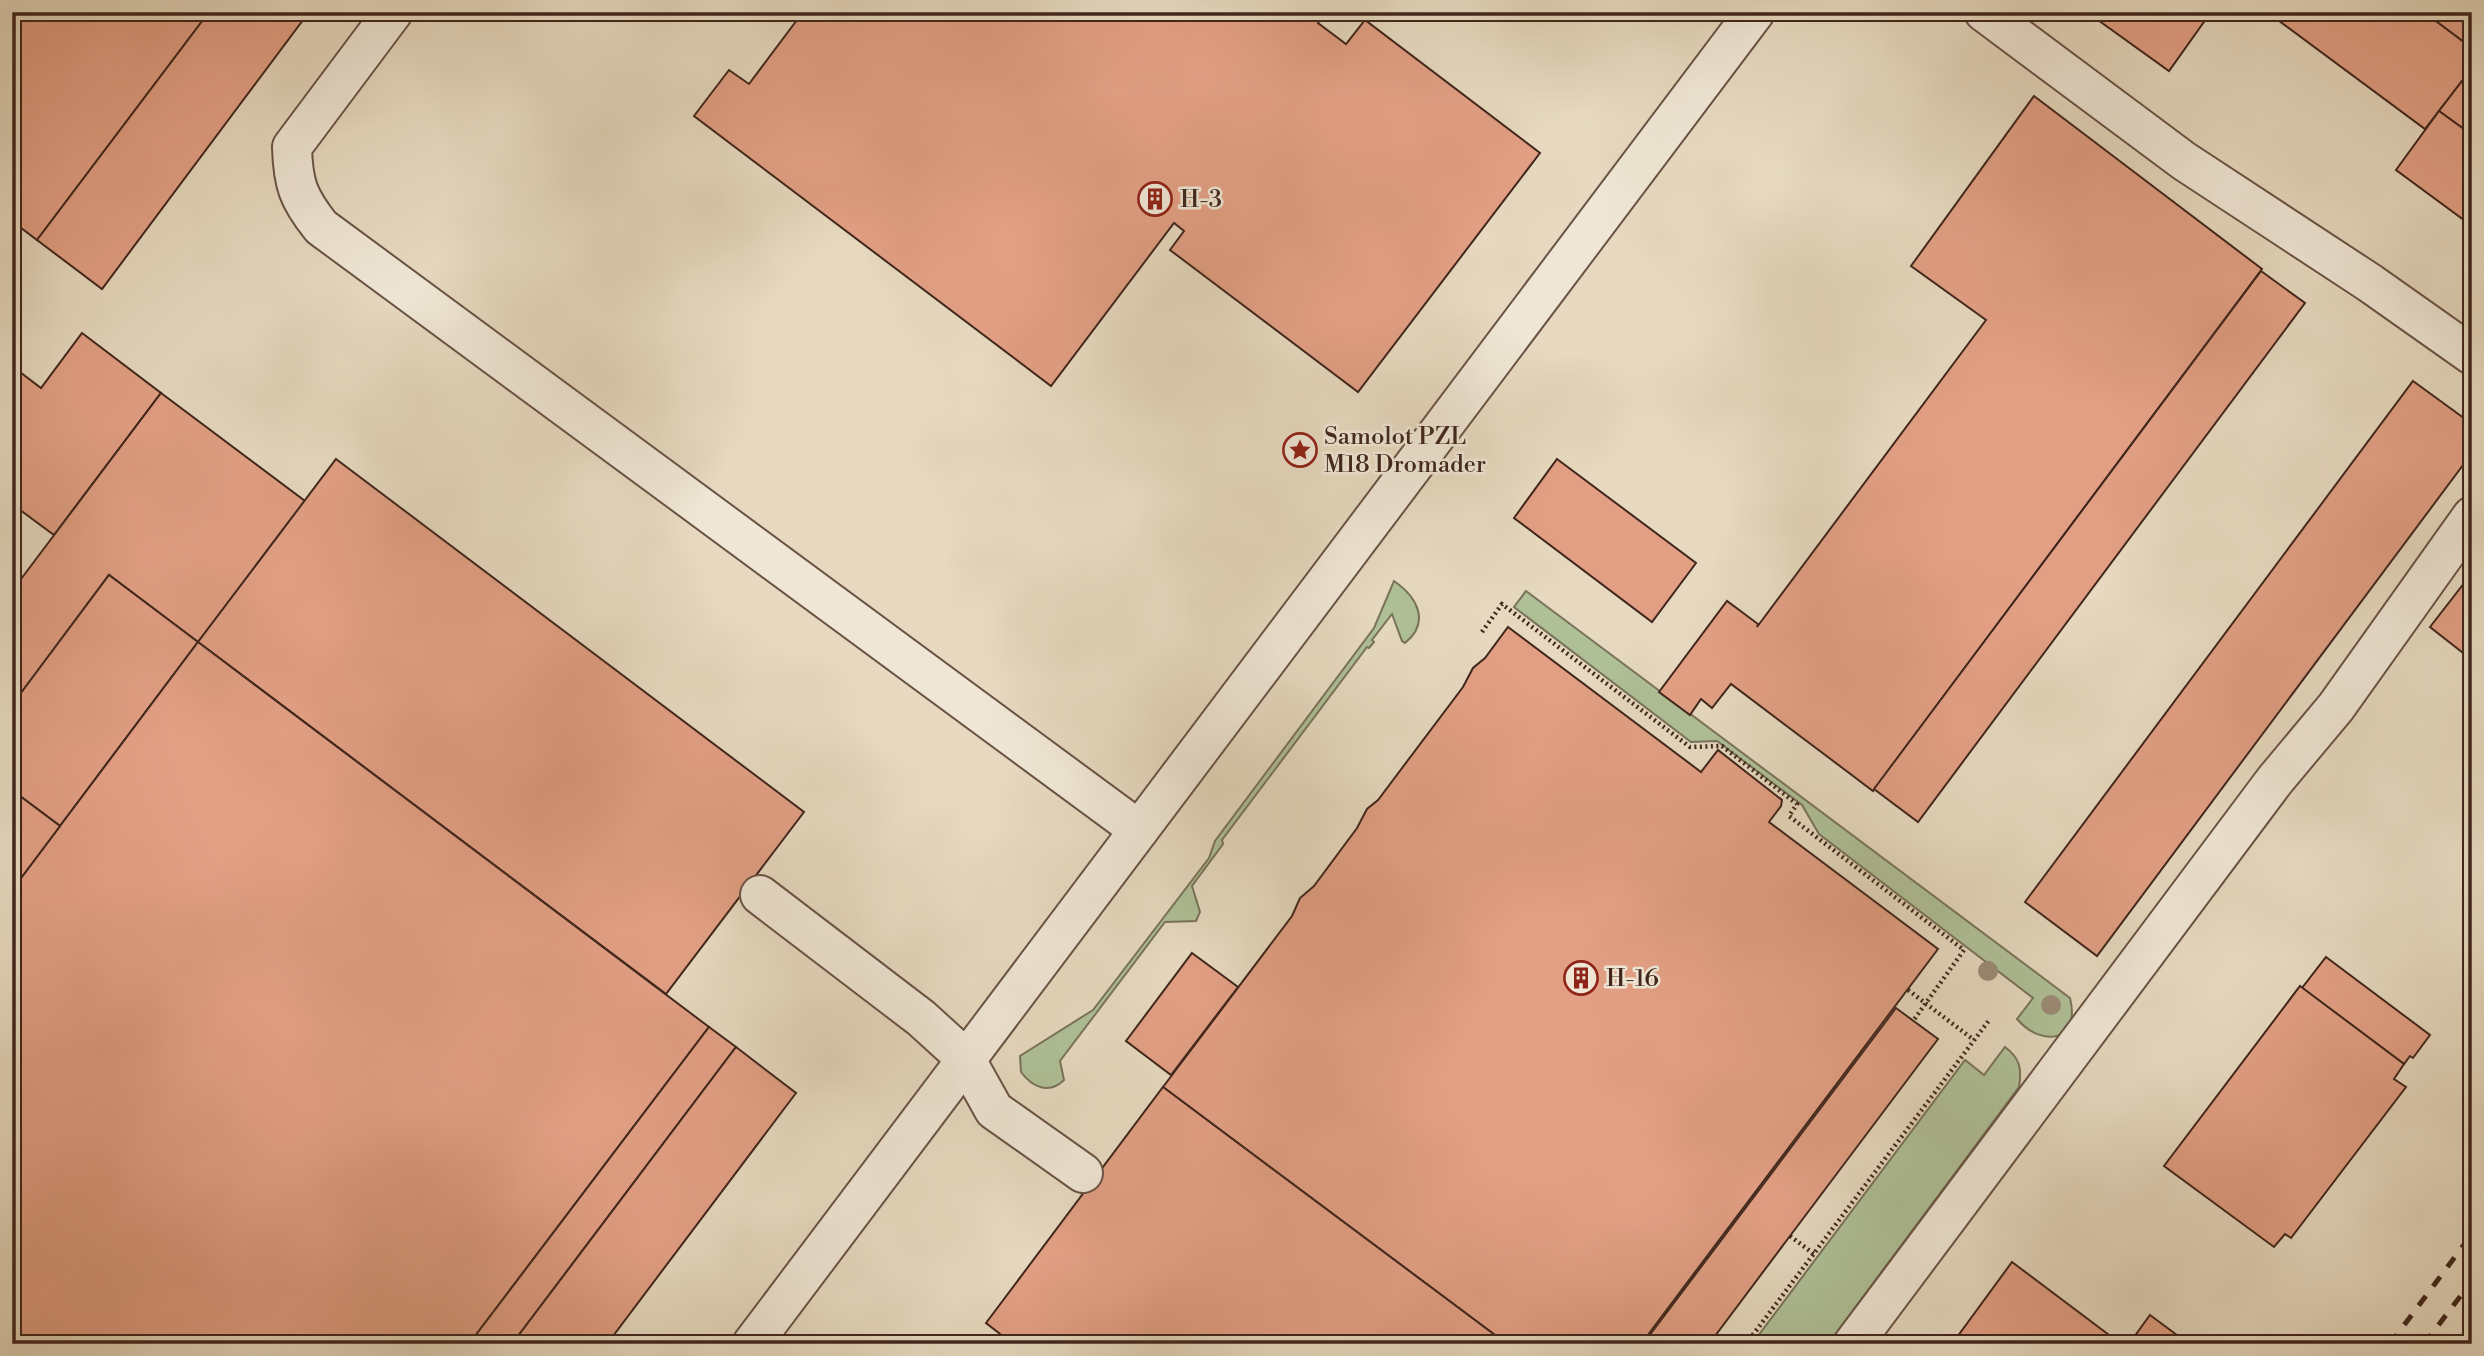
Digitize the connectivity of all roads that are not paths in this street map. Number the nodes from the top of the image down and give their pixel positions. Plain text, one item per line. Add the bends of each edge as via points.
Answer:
1 (393, 12) edge
2 (1755, 12) edge
3 (1984, 12) edge
4 (2472, 355) edge
5 (2472, 516) edge
6 (1139, 830) junction
7 (760, 895) dead end
8 (965, 1058) junction
9 (1083, 1173) dead end
10 (752, 1344) edge
11 (1853, 1344) edge

1 - 6 lane via 292,147 293,174 303,205 321,227
2 - 6 lane
3 - 4 lane via 2184,161
5 - 11 lane via 2336,707 2274,780
6 - 8 lane
7 - 8 lane via 922,1017
8 - 9 lane via 994,1110
8 - 10 lane

